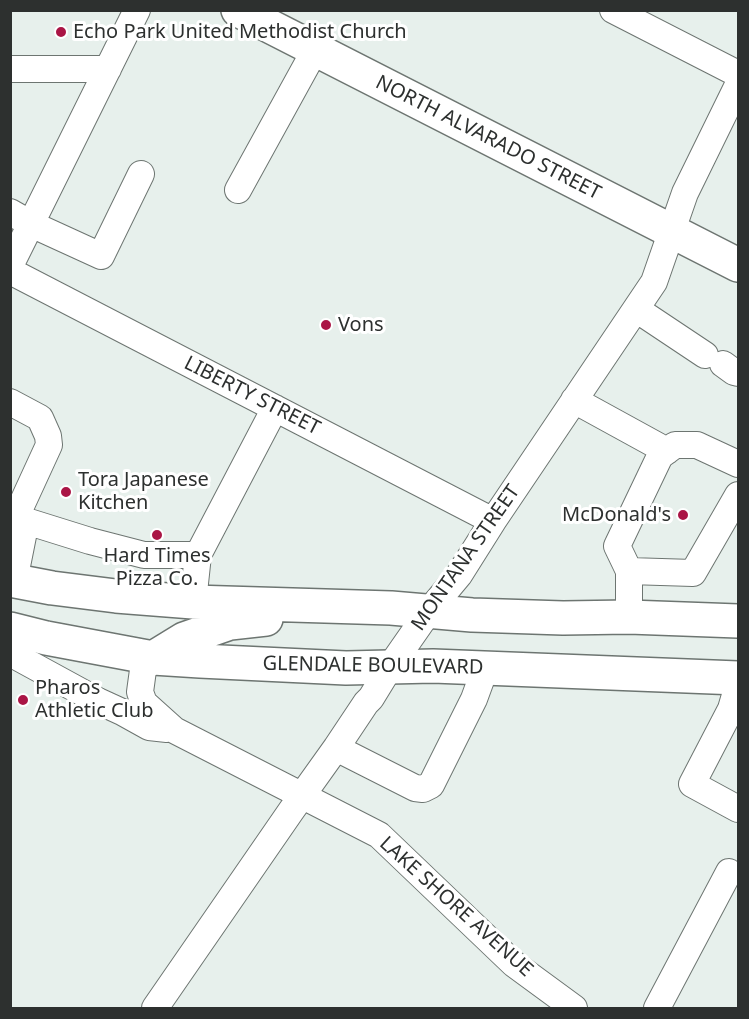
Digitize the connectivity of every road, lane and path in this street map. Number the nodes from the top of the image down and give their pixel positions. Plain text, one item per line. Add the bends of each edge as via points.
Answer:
1 (137, 10) edge
2 (238, 10) edge
3 (613, 10) edge
4 (315, 50) junction
5 (10, 69) edge
6 (108, 69) junction
7 (738, 74) edge
8 (738, 85) edge
9 (141, 174) dead end
10 (238, 190) dead end
11 (21, 218) edge
12 (673, 232) junction
13 (738, 265) edge
14 (10, 266) edge
15 (10, 271) edge
16 (636, 309) junction
17 (722, 364) edge
18 (574, 400) junction
19 (10, 402) edge
20 (275, 408) junction
21 (667, 451) junction
22 (738, 465) edge
23 (738, 495) edge
24 (17, 519) edge
25 (493, 521) junction
26 (198, 555) junction
27 (628, 571) junction
28 (12, 580) edge
29 (193, 602) junction
30 (628, 617) junction
31 (424, 619) junction
32 (738, 621) edge
33 (10, 629) edge
34 (10, 653) edge
35 (153, 658) junction
36 (390, 667) junction
37 (485, 669) junction
38 (738, 678) edge
39 (738, 685) edge
40 (174, 730) junction
41 (336, 748) junction
42 (302, 796) junction
43 (738, 809) edge
44 (729, 872) dead end
45 (154, 1008) edge
46 (574, 1008) edge
47 (657, 1008) edge

1 - 6 street
2 - 4 main road, NORTH ALVARADO STREET
3 - 7 street
4 - 10 street
4 - 12 main road, NORTH ALVARADO STREET
5 - 6 street
6 - 11 street
8 - 12 street, MONTANA STREET via 689,184
9 - 11 street via 101,256
11 - 14 street
12 - 13 main road, NORTH ALVARADO STREET
12 - 16 street, MONTANA STREET via 654,282
15 - 20 street, LIBERTY STREET
16 - 17 street
16 - 18 street, MONTANA STREET
18 - 21 street
18 - 25 street, MONTANA STREET
19 - 24 street via 40,418 49,445
20 - 25 street, LIBERTY STREET
20 - 26 street
21 - 22 street via 675,444 697,445
21 - 27 street via 660,456 617,546
23 - 27 street via 693,573
24 - 26 street via 144,555
24 - 28 street
25 - 31 street, MONTANA STREET via 459,575
26 - 29 street
27 - 30 street
28 - 29 main road via 116,596
29 - 31 main road via 334,606
30 - 31 main road via 472,615
30 - 32 main road
31 - 35 main road via 261,619 230,623 184,639
31 - 36 street, MONTANA STREET
33 - 35 main road, GLENDALE BOULEVARD
34 - 40 street, LAKE SHORE AVENUE via 148,727
35 - 36 main road, GLENDALE BOULEVARD
35 - 40 street, LAKE SHORE AVENUE via 143,670 140,692 144,703
36 - 37 main road, GLENDALE BOULEVARD
36 - 41 street, MONTANA STREET
37 - 38 main road, GLENDALE BOULEVARD
37 - 41 street via 431,785 415,788
39 - 43 street via 731,709 692,784
40 - 42 street, LAKE SHORE AVENUE
41 - 42 street, MONTANA STREET
42 - 45 street, MONTANA STREET
42 - 46 street, LAKE SHORE AVENUE via 379,835 514,964
44 - 47 street

